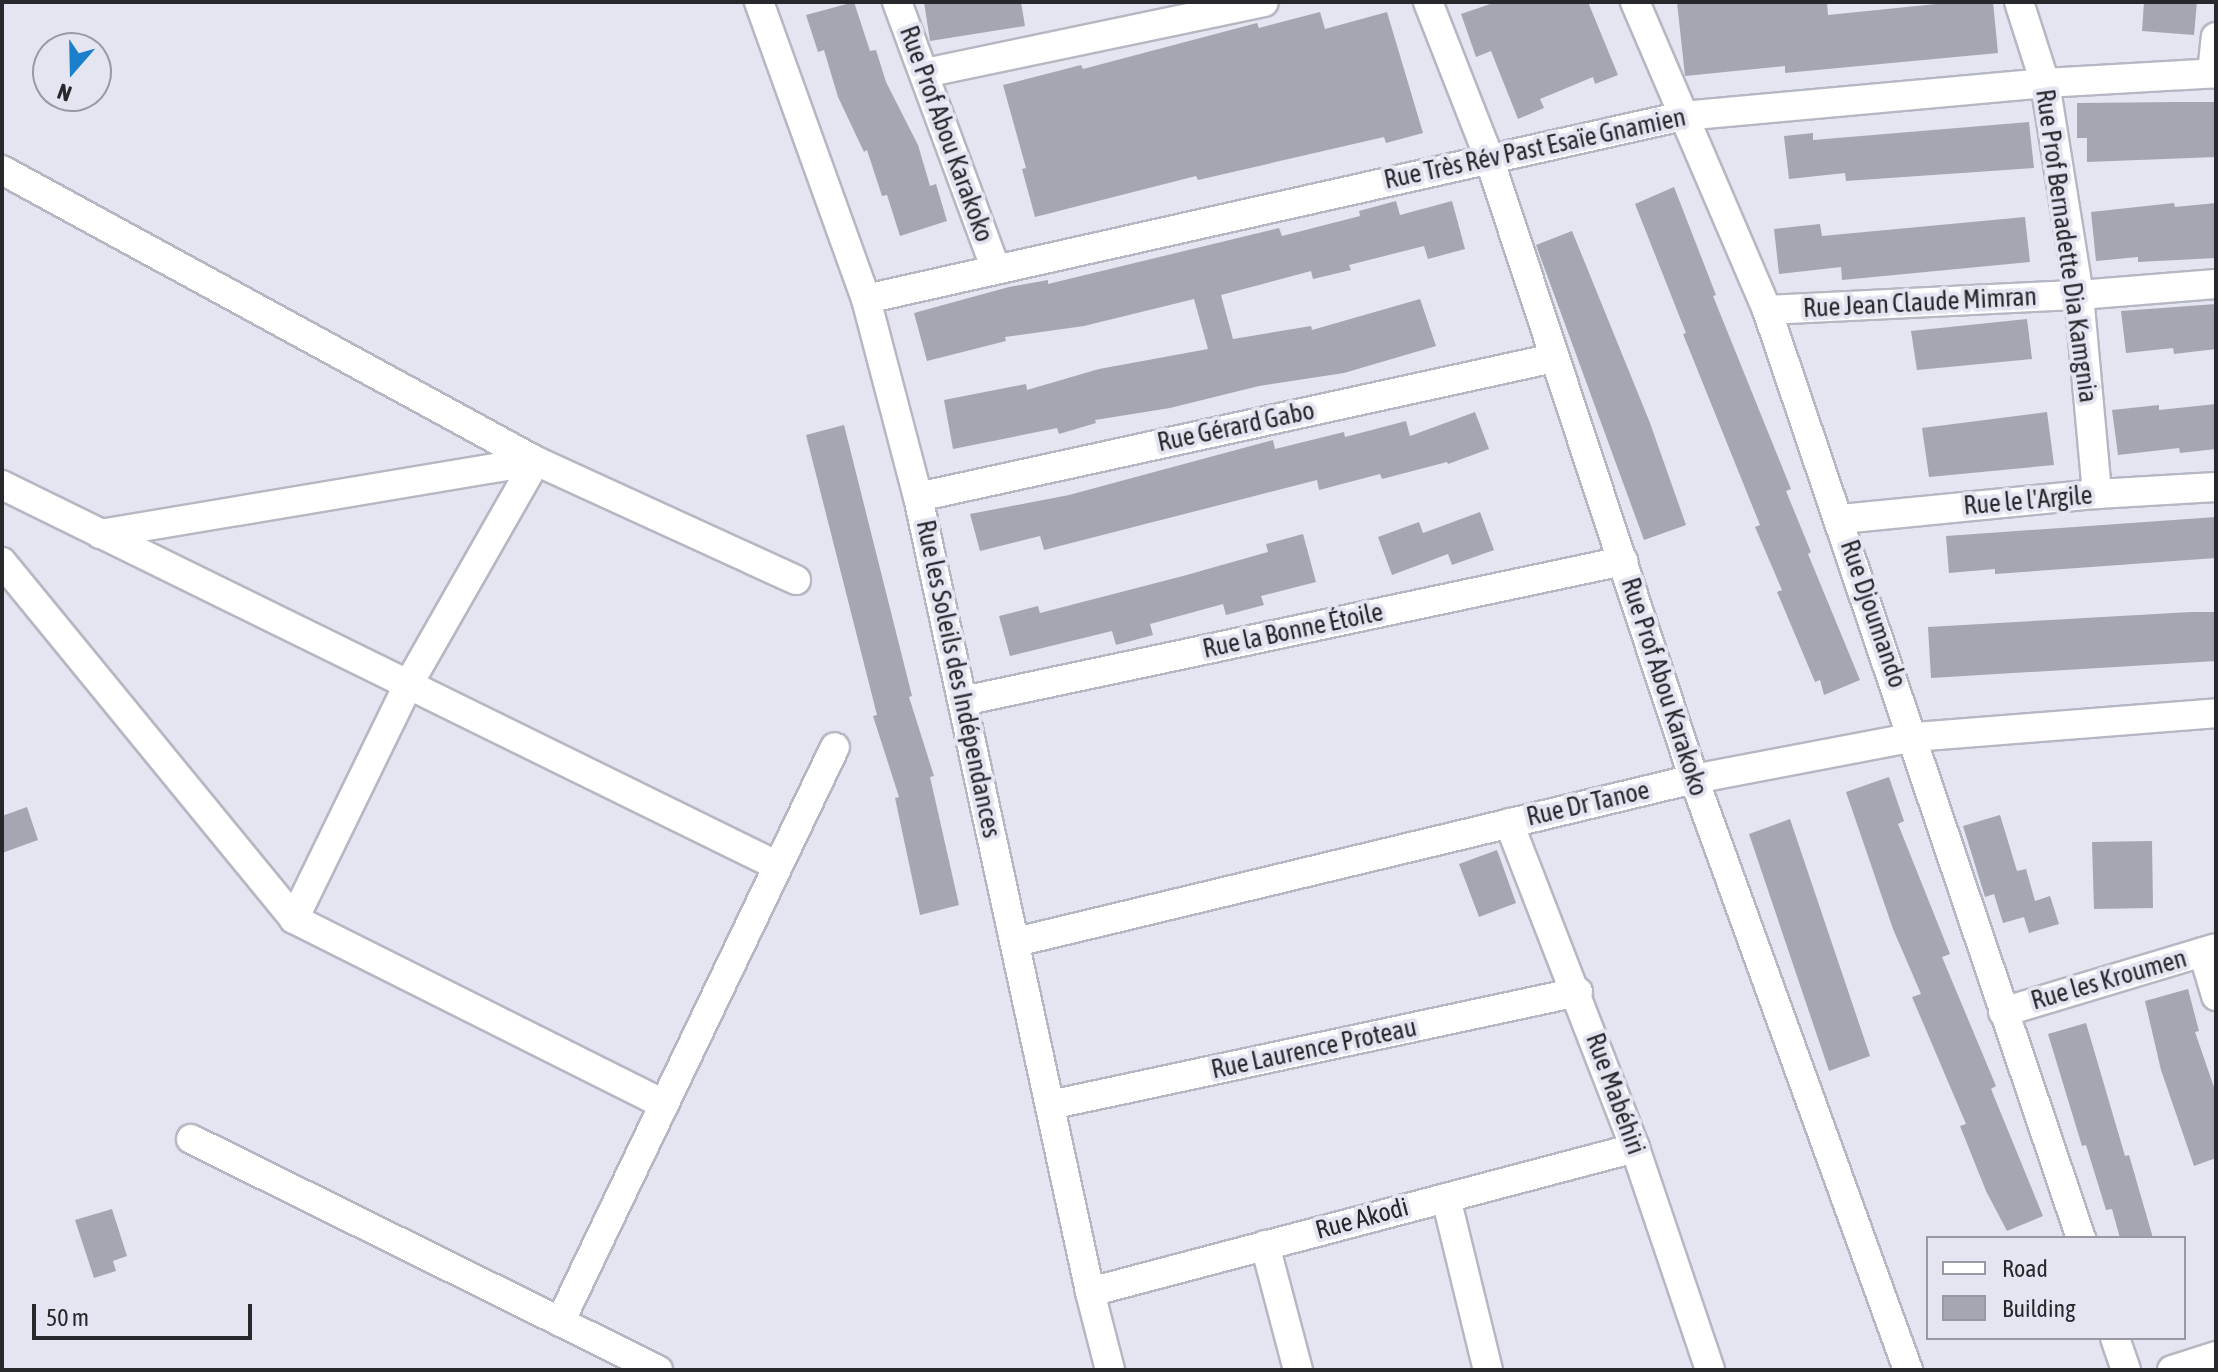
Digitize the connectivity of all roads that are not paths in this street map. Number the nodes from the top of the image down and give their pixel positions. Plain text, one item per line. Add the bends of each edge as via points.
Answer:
1 (759, 2) edge
2 (897, 2) edge
3 (1264, 2) edge
4 (1428, 2) edge
5 (1635, 2) edge
6 (2019, 2) edge
7 (2216, 37) edge
8 (925, 73) junction
9 (2214, 73) edge
10 (2045, 83) junction
11 (1683, 116) junction
12 (1489, 158) junction
13 (2, 170) edge
14 (995, 267) junction
15 (2216, 284) edge
16 (2079, 295) junction
17 (866, 299) junction
18 (1767, 310) junction
19 (1554, 358) junction
20 (536, 461) junction
21 (2, 485) edge
22 (2216, 487) edge
23 (2097, 494) junction
24 (918, 497) junction
25 (1841, 519) junction
26 (100, 534) junction
27 (1623, 561) junction
28 (2, 562) edge
29 (796, 580) dead end
30 (408, 685) junction
31 (963, 701) junction
32 (2216, 713) edge
33 (1914, 737) junction
34 (835, 747) dead end
35 (1694, 779) junction
36 (1509, 823) junction
37 (778, 866) junction
38 (294, 919) junction
39 (1016, 942) junction
40 (2209, 950) edge
41 (1578, 992) junction
42 (2216, 996) edge
43 (2003, 1012) junction
44 (664, 1104) junction
45 (1050, 1105) junction
46 (191, 1139) dead end
47 (1635, 1148) junction
48 (1446, 1198) junction
49 (2080, 1236) edge
50 (1265, 1245) junction
51 (1090, 1292) junction
52 (560, 1322) junction
53 (2116, 1340) edge
54 (2216, 1356) edge
55 (658, 1370) edge
56 (1110, 1370) edge
57 (1298, 1370) edge
58 (1488, 1370) edge
59 (1710, 1370) edge
60 (1908, 1370) edge
61 (2126, 1370) edge
62 (2172, 1370) edge

1 - 17 street, Rue les Soleils des Indépendances
2 - 8 street, Rue Prof Abou Karakoko
3 - 8 street
4 - 12 street, Rue Prof Abou Karakoko
5 - 11 street, Rue Djoumando
6 - 10 street, Rue Prof Bernadette Dia Kamgnia
7 - 9 street
8 - 14 street, Rue Prof Abou Karakoko
9 - 10 street, Rue Très Rév Past Esaïe Gnamien
10 - 11 street, Rue Très Rév Past Esaïe Gnamien
10 - 16 street, Rue Prof Bernadette Dia Kamgnia
11 - 12 street, Rue Très Rév Past Esaïe Gnamien
11 - 18 street, Rue Djoumando
12 - 14 street, Rue Très Rév Past Esaïe Gnamien
12 - 19 street, Rue Prof Abou Karakoko
13 - 20 street
14 - 17 street, Rue Très Rév Past Esaïe Gnamien
15 - 16 street, Rue Jean Claude Mimran
16 - 18 street, Rue Jean Claude Mimran
16 - 23 street, Rue Prof Bernadette Dia Kamgnia
17 - 24 street, Rue les Soleils des Indépendances
18 - 25 street, Rue Djoumando
19 - 24 street, Rue Gérard Gabo
19 - 27 street, Rue Prof Abou Karakoko
20 - 26 street
20 - 29 street
20 - 30 street
21 - 26 street
22 - 23 street, Rue le l'Argile
23 - 25 street, Rue le l'Argile
24 - 31 street, Rue les Soleils des Indépendances
25 - 33 street, Rue Djoumando
26 - 30 street
27 - 31 street, Rue la Bonne Étoile
27 - 35 street, Rue Prof Abou Karakoko
28 - 38 street
30 - 37 street
30 - 38 street
31 - 39 street, Rue les Soleils des Indépendances
32 - 33 street, Rue Dr Tanoe
33 - 35 street, Rue Dr Tanoe
33 - 43 street, Rue Djoumando
34 - 37 street
35 - 36 street, Rue Dr Tanoe
35 - 60 street, Rue Prof Abou Karakoko
36 - 39 street, Rue Dr Tanoe
36 - 41 street, Rue Mabéhiri
37 - 44 street
38 - 44 street
39 - 45 street, Rue les Soleils des Indépendances
40 - 42 street
40 - 43 street, Rue les Kroumen
41 - 45 street, Rue Laurence Proteau
41 - 47 street, Rue Mabéhiri
43 - 49 street, Rue Djoumando
44 - 52 street
45 - 51 street, Rue les Soleils des Indépendances
46 - 52 street
47 - 48 street, Rue Akodi
47 - 59 street, Rue Mabéhiri
48 - 50 street, Rue Akodi
48 - 58 street
50 - 51 street, Rue Akodi
50 - 57 street
51 - 56 street, Rue les Soleils des Indépendances
52 - 55 street
53 - 61 street
54 - 62 street

